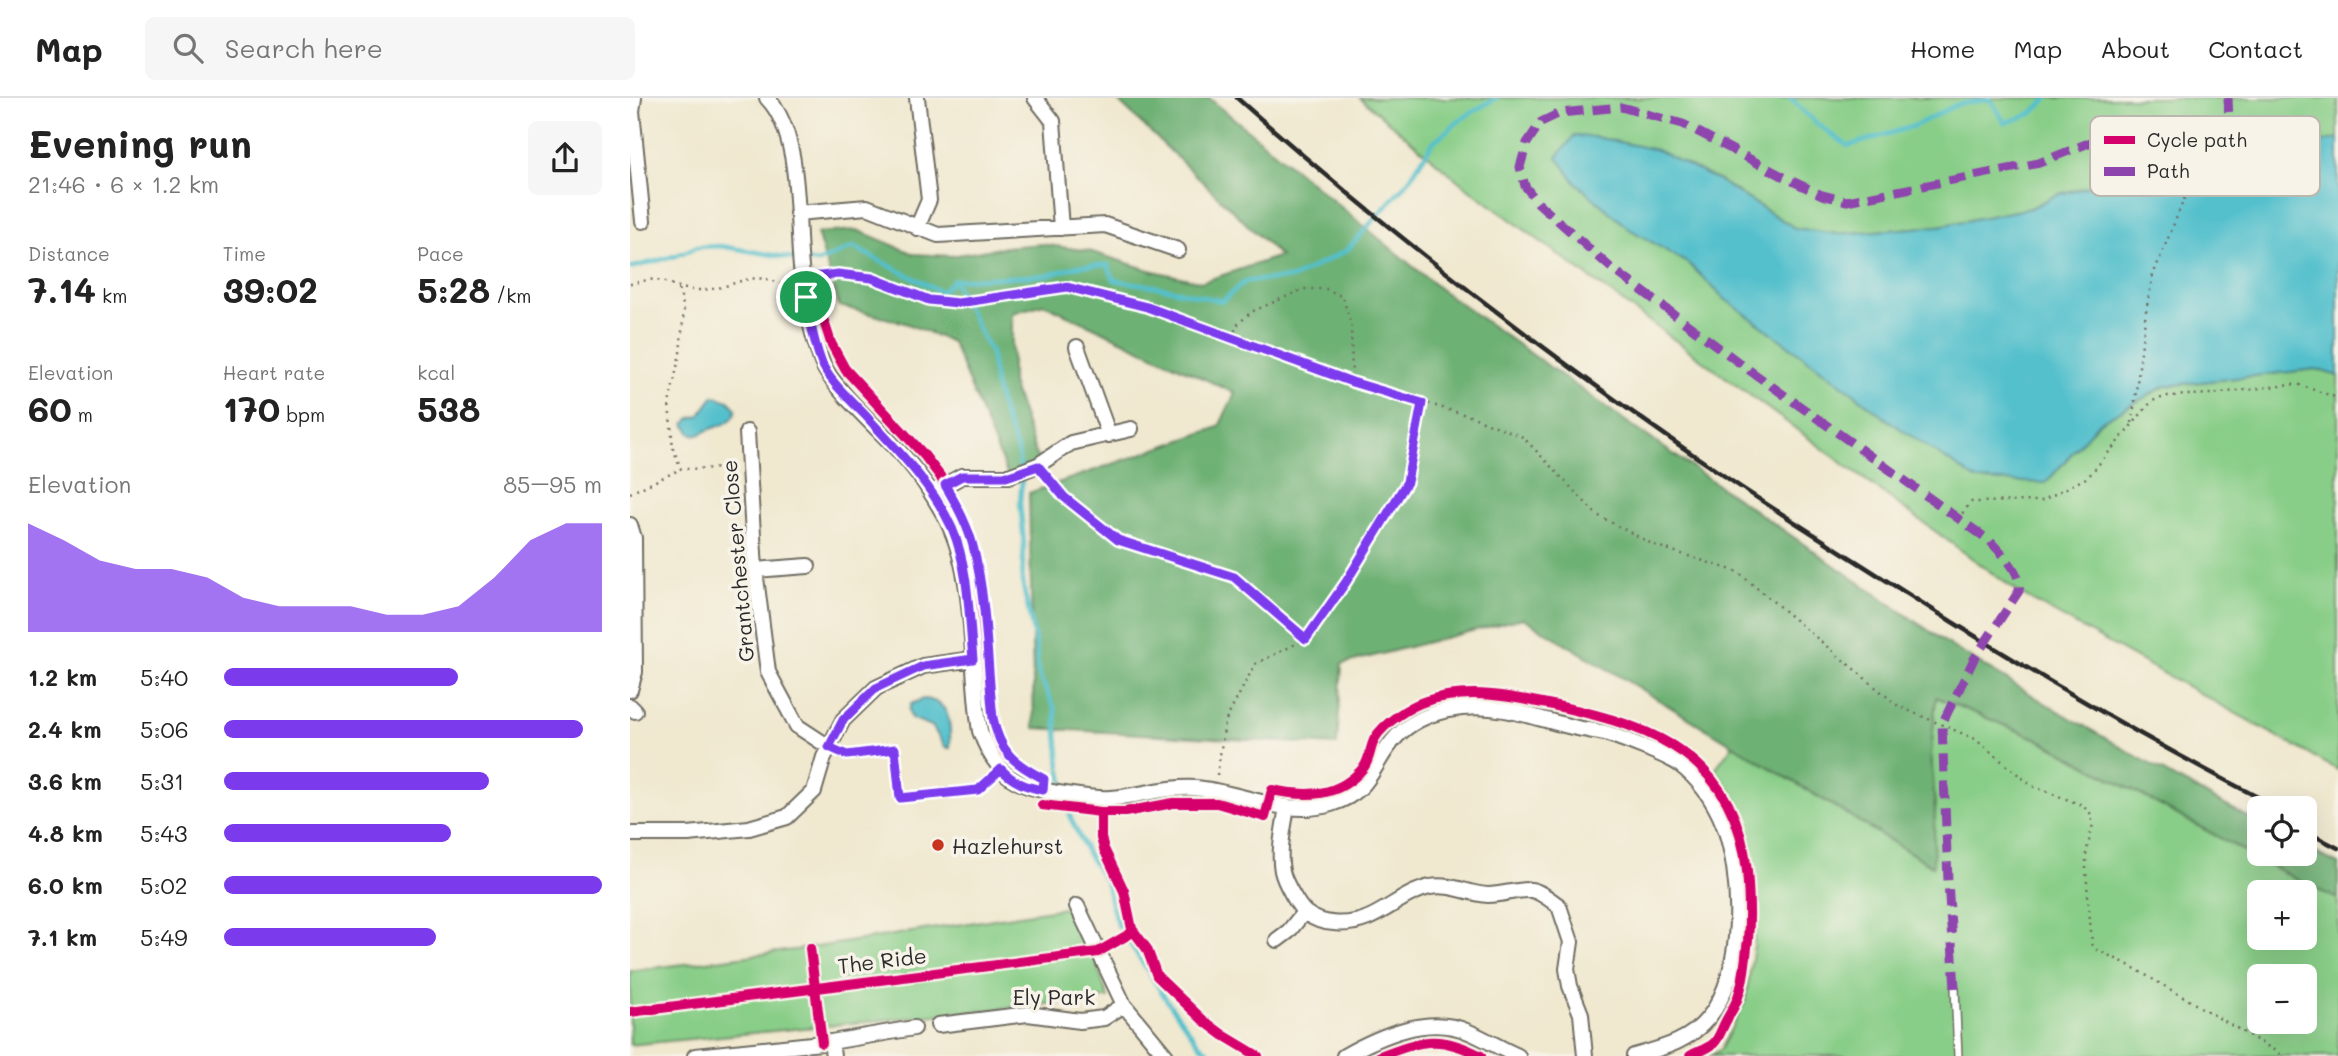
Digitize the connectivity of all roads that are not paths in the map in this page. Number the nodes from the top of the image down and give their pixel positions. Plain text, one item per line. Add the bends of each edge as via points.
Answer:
1 (634, 98) edge
2 (767, 98) edge
3 (917, 98) edge
4 (1035, 98) edge
5 (797, 213) junction
6 (643, 221) dead end
7 (917, 228) junction
8 (1061, 228) junction
9 (1178, 250) dead end
10 (1077, 348) dead end
11 (1131, 429) dead end
12 (747, 432) dead end
13 (1110, 435) junction
14 (931, 493) junction
15 (630, 525) edge
16 (808, 566) dead end
17 (755, 570) junction
18 (973, 659) junction
19 (630, 690) edge
20 (829, 747) junction
21 (1001, 769) junction
22 (1287, 807) junction
23 (630, 834) edge
24 (1077, 906) dead end
25 (1304, 912) junction
26 (1277, 940) dead end
27 (1955, 988) dead end
28 (1125, 1005) junction
29 (938, 1025) dead end
30 (914, 1028) dead end
31 (832, 1049) edge
32 (695, 1056) edge
33 (1166, 1056) edge
34 (1344, 1056) edge
35 (1518, 1056) edge
36 (1585, 1056) edge
37 (1634, 1056) edge
38 (1958, 1056) edge

1 - 6 street
2 - 5 street via 787,131
3 - 7 street via 929,200
4 - 8 street via 1053,121
5 - 7 street via 867,207
5 - 14 street via 802,274 822,362
7 - 8 street via 938,235
8 - 9 street via 1105,225
10 - 13 street
11 - 13 street
12 - 17 street, Grantchester Close
13 - 14 street via 1071,443 1038,466 1009,476 962,476
14 - 18 street via 958,545
15 - 19 street via 634,538 635,672
16 - 17 street
17 - 20 street, Grantchester Close via 768,672 797,726
18 - 20 street via 923,666 876,688 843,720
18 - 21 street via 980,731 986,750
20 - 21 lane via 847,755 895,749 900,798 978,790
20 - 23 street via 814,791 787,817 749,828
21 - 22 street via 1029,788 1087,797 1110,799 1193,788
22 - 25 street via 1282,871
22 - 37 street via 1314,807 1346,798 1374,774 1397,737 1416,721 1460,708 1503,709 1605,733 1677,762 1697,780 1726,833 1736,897 1734,947 1726,986 1710,1016 1674,1045
24 - 28 street
25 - 26 street
25 - 36 street via 1338,924 1366,918 1430,887 1492,895 1533,890 1559,906 1563,916 1571,942 1567,969 1581,1014
27 - 38 lane
28 - 29 street, Ely Park via 1104,1018 1080,1021 1028,1014
28 - 33 street
30 - 31 street
31 - 32 street
34 - 35 street via 1403,1030 1447,1026

